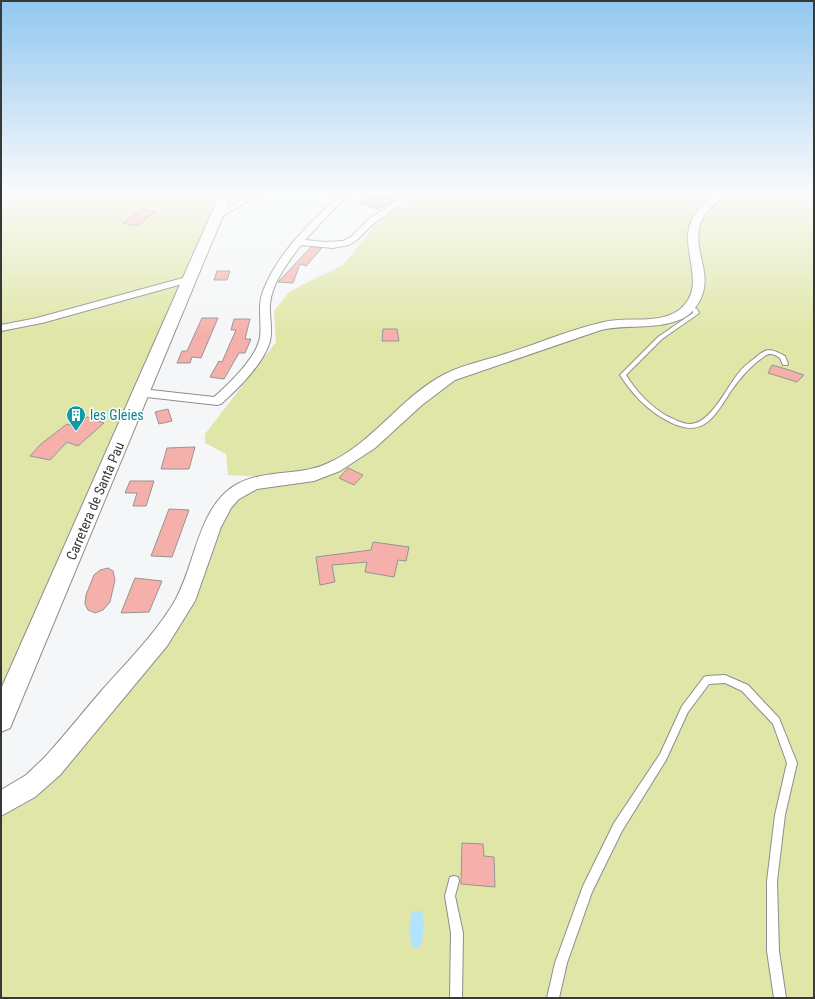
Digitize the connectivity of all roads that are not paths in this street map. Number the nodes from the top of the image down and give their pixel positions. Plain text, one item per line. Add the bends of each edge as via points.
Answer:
1 (206, 241) edge
2 (352, 241) edge
3 (693, 241) edge
4 (298, 242) joint
5 (190, 279) junction
6 (689, 307) junction
7 (1, 328) edge
8 (785, 364) dead end
9 (142, 393) junction
10 (1, 719) edge
11 (1, 804) edge
12 (454, 881) dead end
13 (456, 998) edge
14 (554, 998) edge
15 (780, 998) edge

1 - 5 main road, Carretera de Santa Pau
2 - 4 street via 333,245
3 - 6 street via 701,277
4 - 9 street via 276,274 267,293 264,308 265,340 262,350 227,393 217,401
5 - 7 street via 38,321
5 - 9 main road, Carretera de Santa Pau
6 - 8 lane via 696,312 660,338 623,375 630,387 661,415 674,423 690,426 702,423 713,415 738,378 762,355 776,353 783,357
6 - 11 street via 679,316 661,321 617,323 593,328 450,377 418,398 372,442 339,465 314,475 264,481 233,495 221,511 188,595 172,623 62,754 34,783
9 - 10 main road, Carretera de Santa Pau
12 - 13 lane via 450,896 457,933
14 - 15 lane via 561,963 587,890 618,827 663,757 685,709 707,680 725,679 745,688 776,721 792,764 780,815 772,881 773,951

